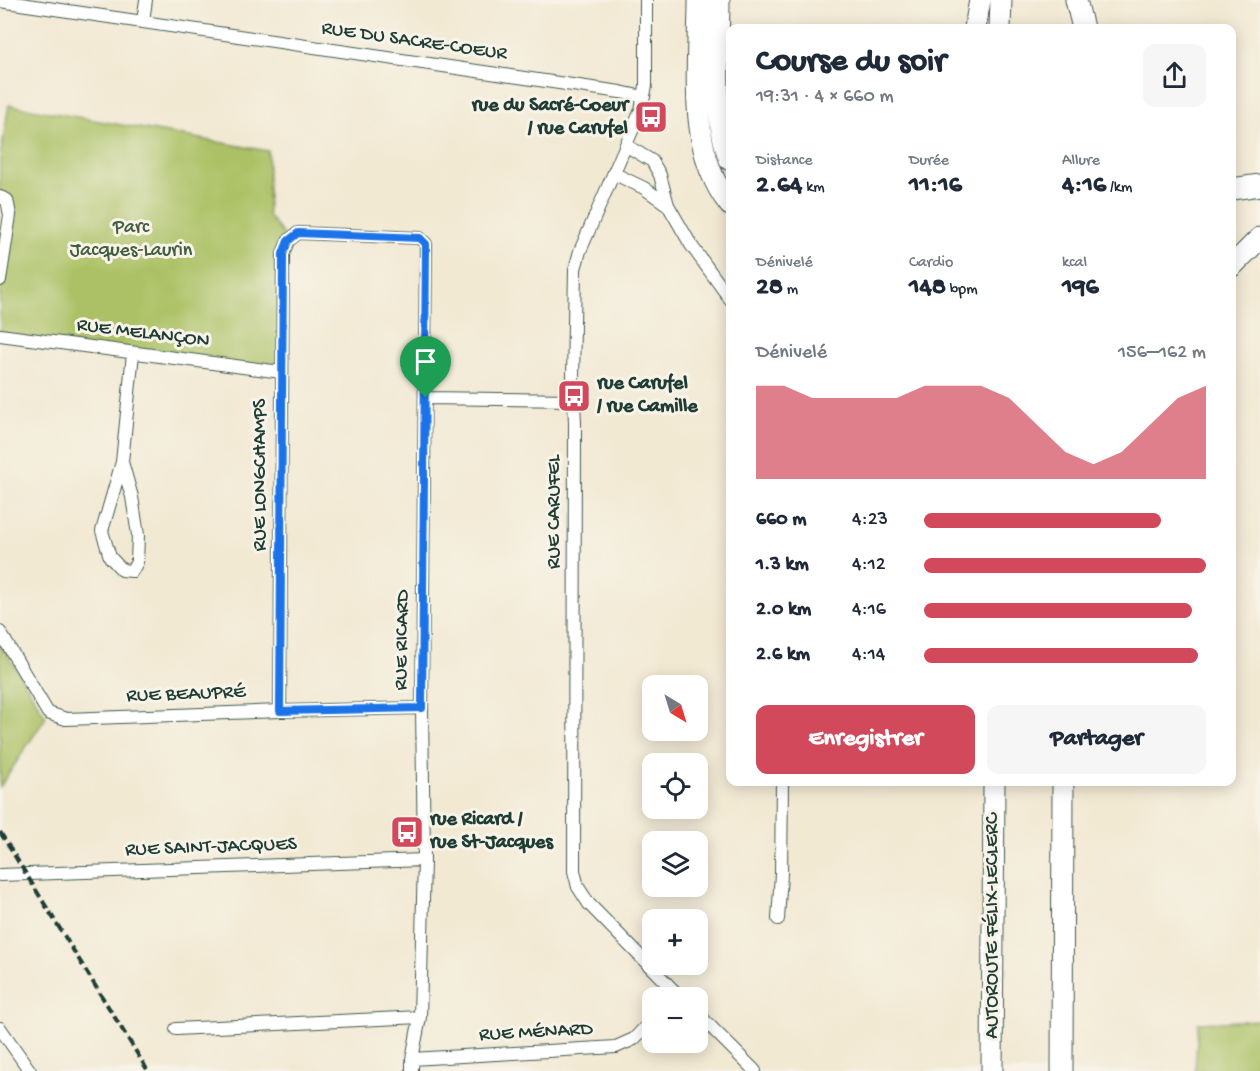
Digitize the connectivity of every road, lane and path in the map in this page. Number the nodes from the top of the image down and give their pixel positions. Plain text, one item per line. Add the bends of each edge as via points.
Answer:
1 (146, 0) edge
2 (646, 0) edge
3 (699, 0) edge
4 (719, 0) edge
5 (980, 0) edge
6 (1001, 0) edge
7 (1069, 0) edge
8 (1076, 0) edge
9 (0, 1) edge
10 (143, 21) junction
11 (976, 24) edge
12 (1000, 24) edge
13 (1068, 24) edge
14 (1082, 24) edge
15 (644, 97) junction
16 (627, 146) junction
17 (726, 148) edge
18 (615, 174) junction
19 (1260, 185) edge
20 (1236, 188) edge
21 (0, 197) edge
22 (726, 198) edge
23 (668, 204) junction
24 (1260, 238) edge
25 (288, 241) joint
26 (1236, 263) edge
27 (0, 280) edge
28 (726, 293) edge
29 (0, 335) edge
30 (133, 352) junction
31 (281, 372) junction
32 (426, 398) junction
33 (573, 400) junction
34 (122, 462) junction
35 (0, 632) edge
36 (422, 708) junction
37 (280, 711) junction
38 (782, 786) edge
39 (994, 786) edge
40 (1063, 786) edge
41 (424, 860) junction
42 (0, 874) edge
43 (778, 919) dead end
44 (668, 987) edge
45 (420, 1017) junction
46 (708, 1024) edge
47 (0, 1028) edge
48 (176, 1029) dead end
49 (642, 1031) edge
50 (412, 1065) edge
51 (1062, 1068) edge
52 (30, 1071) edge
53 (755, 1071) edge
54 (992, 1071) edge

1 - 10 street
2 - 15 street, RUE CARUFEL
3 - 22 highway via 700,131 711,173
4 - 17 highway via 720,114
5 - 11 highway
6 - 12 highway
7 - 13 highway
8 - 14 highway
9 - 10 street, RUE DU SACRE-COEUR
10 - 15 street, RUE DU SACRE-COEUR
15 - 16 street, RUE CARUFEL
16 - 18 street, RUE CARUFEL
16 - 23 street via 652,161
18 - 23 street
18 - 33 street, RUE CARUFEL via 577,261
19 - 20 highway
21 - 27 street via 7,200 10,215
23 - 28 street via 691,245
24 - 26 highway
25 - 31 street, RUE LONGCHAMPS via 283,254
25 - 32 street, RUE RICARD via 298,233 420,238 426,244
29 - 30 street, RUE MELANÇON
30 - 31 street, RUE MELANÇON
30 - 34 street
31 - 37 street, RUE LONGCHAMPS
32 - 33 street
32 - 36 street, RUE RICARD
33 - 44 street, RUE CARUFEL via 574,871 589,904
34 - 34 street via 102,531 110,557 122,570 132,571 137,562 138,535
35 - 37 street, RUE BEAUPRÉ via 48,713 66,719
36 - 37 street, RUE BEAUPRÉ
36 - 41 street, RUE RICARD
38 - 43 street
39 - 54 highway, AUTOROUTE FÉLIX-LECLERC
40 - 51 highway
41 - 42 street, RUE SAINT-JACQUES
41 - 45 street, RUE RICARD
45 - 48 street
45 - 50 street, RUE RICARD
46 - 53 street
47 - 52 street
49 - 50 street, RUE MÉNARD via 616,1047

